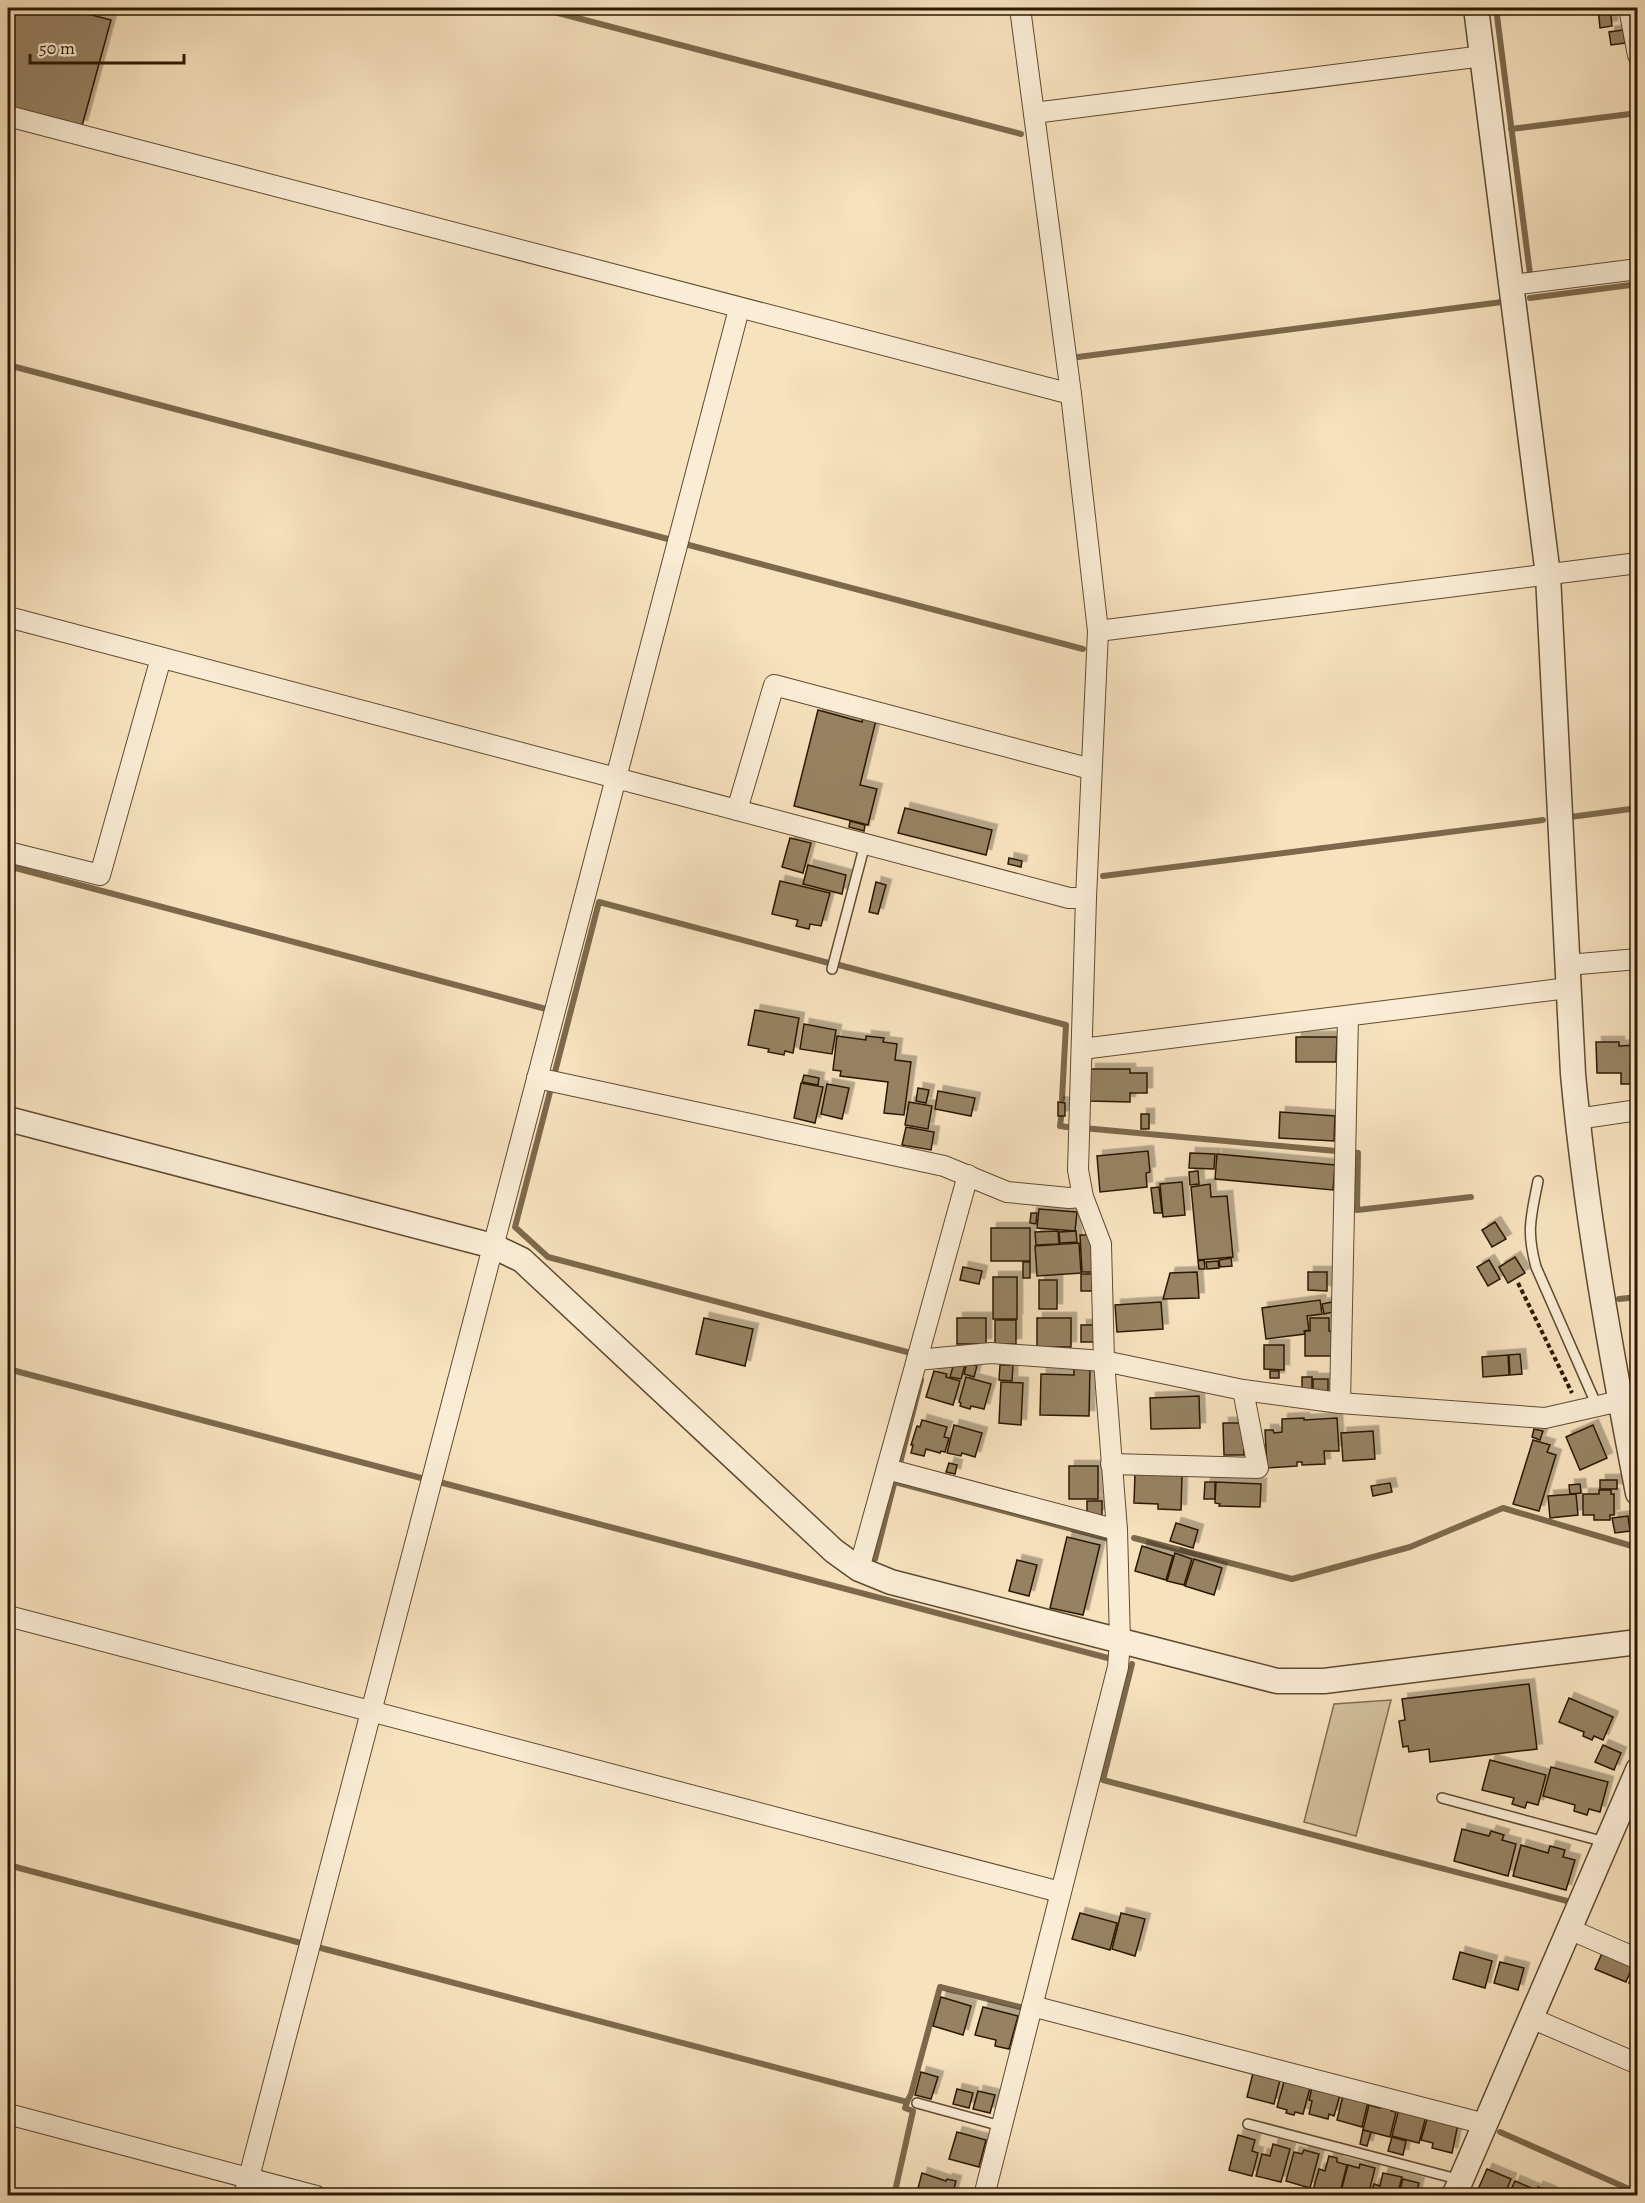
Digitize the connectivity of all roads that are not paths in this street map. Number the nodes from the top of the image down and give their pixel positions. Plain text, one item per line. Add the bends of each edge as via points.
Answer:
1 (1020, 8) edge
2 (1476, 8) edge
3 (1629, 8) edge
4 (1638, 55) edge
5 (1483, 56) junction
6 (1034, 113) junction
7 (8, 116) edge
8 (1638, 269) edge
9 (1512, 285) junction
10 (739, 309) junction
11 (1071, 394) junction
12 (1638, 563) edge
13 (1548, 575) junction
14 (8, 617) edge
15 (1098, 631) junction
16 (161, 658) junction
17 (1091, 769) junction
18 (615, 778) junction
19 (737, 810) junction
20 (866, 844) junction
21 (8, 852) edge
22 (1086, 898) junction
23 (1638, 959) edge
24 (832, 969) dead end
25 (1568, 977) junction
26 (1348, 1016) junction
27 (1082, 1049) junction
28 (537, 1078) junction
29 (1638, 1110) edge
30 (8, 1119) edge
31 (1577, 1119) junction
32 (968, 1175) junction
33 (1538, 1181) dead end
34 (1083, 1197) junction
35 (493, 1246) junction
36 (917, 1360) junction
37 (1104, 1361) junction
38 (1244, 1390) junction
39 (1620, 1401) junction
40 (1340, 1403) junction
41 (1588, 1408) junction
42 (1111, 1464) junction
43 (887, 1469) junction
44 (1638, 1493) edge
45 (1118, 1530) junction
46 (859, 1569) junction
47 (8, 1616) edge
48 (1120, 1641) junction
49 (1638, 1642) edge
50 (371, 1713) junction
51 (1638, 1770) edge
52 (1442, 1798) dead end
53 (1606, 1842) junction
54 (1060, 1892) junction
55 (1569, 1929) junction
56 (1638, 1959) edge
57 (1032, 2006) junction
58 (1531, 2018) junction
59 (1638, 2064) edge
60 (917, 2103) dead end
61 (8, 2114) edge
62 (1248, 2124) dead end
63 (1485, 2124) junction
64 (1001, 2126) junction
65 (246, 2187) edge
66 (1457, 2188) edge
67 (316, 2196) edge
68 (984, 2196) edge

1 - 6 street
2 - 5 street
3 - 4 street
5 - 6 street
5 - 9 street
6 - 11 street
7 - 10 street
8 - 9 street
9 - 13 street
10 - 11 street
10 - 18 street
11 - 15 street
12 - 13 street
13 - 15 street
13 - 25 street
14 - 16 street
15 - 17 street
16 - 18 street
16 - 21 street via 100,875
17 - 19 street via 774,685
17 - 22 street
18 - 19 street
18 - 28 street
19 - 20 street
20 - 22 street via 1070,898
20 - 24 lane
22 - 27 street
23 - 25 street
25 - 26 street
25 - 31 street
26 - 27 street
26 - 40 street
27 - 34 street via 1078,1170
28 - 32 street via 944,1166
28 - 35 street
29 - 31 street
30 - 35 street
31 - 39 street
32 - 34 street via 1007,1192
32 - 36 street
33 - 41 lane via 1529,1223 1530,1243
34 - 37 street via 1101,1244
35 - 46 street via 522,1260 834,1551
35 - 50 street
36 - 37 street via 991,1353
36 - 43 street
37 - 38 street
37 - 42 street
38 - 40 street
38 - 42 street via 1258,1468
39 - 41 street
39 - 44 street
40 - 41 street via 1545,1418
42 - 45 street
43 - 45 street
43 - 46 street
45 - 48 street
46 - 48 street via 891,1582
47 - 50 street
48 - 49 street via 1277,1681 1312,1681
48 - 54 street via 1118,1667
50 - 54 street
50 - 65 street
51 - 53 street
52 - 53 lane
53 - 55 street
54 - 57 street
55 - 56 street
55 - 58 street
57 - 63 street
57 - 64 street
58 - 59 street
58 - 63 street
60 - 64 lane
61 - 65 street
62 - 66 lane
63 - 66 street
64 - 68 street
65 - 67 street

